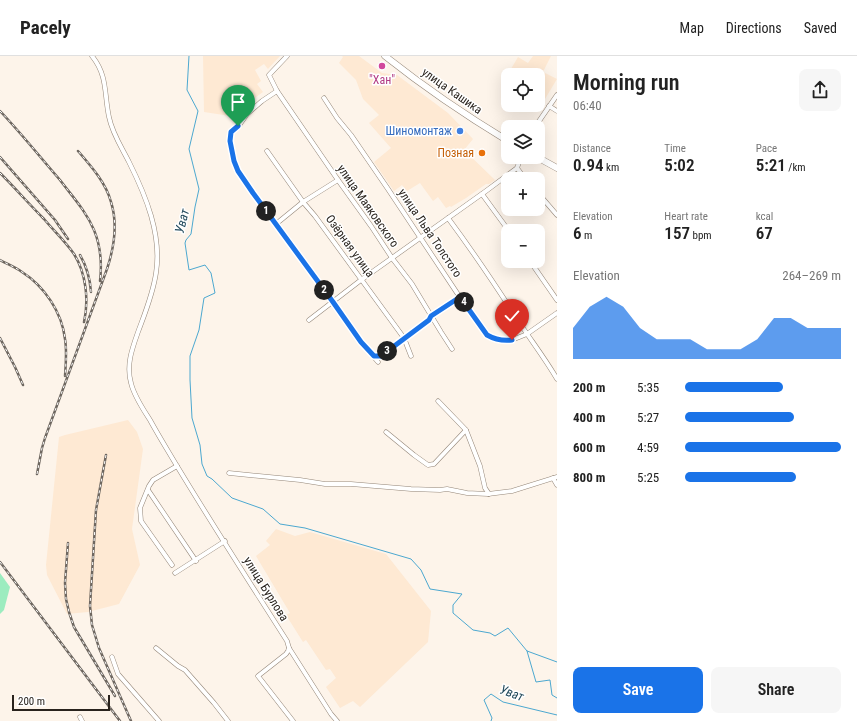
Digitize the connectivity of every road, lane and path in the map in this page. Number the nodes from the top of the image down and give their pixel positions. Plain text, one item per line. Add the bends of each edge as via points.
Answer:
1 (92, 56) edge
2 (287, 56) edge
3 (385, 56) edge
4 (277, 91) junction
5 (557, 94) edge
6 (324, 98) dead end
7 (549, 106) junction
8 (557, 111) edge
9 (540, 120) edge
10 (501, 137) edge
11 (266, 151) dead end
12 (545, 162) edge
13 (518, 164) edge
14 (517, 168) junction
15 (557, 168) edge
16 (520, 172) edge
17 (338, 180) junction
18 (482, 194) junction
19 (303, 202) junction
20 (545, 202) edge
21 (557, 215) edge
22 (448, 218) junction
23 (276, 224) junction
24 (504, 224) edge
25 (420, 238) junction
26 (392, 258) junction
27 (535, 268) edge
28 (361, 280) junction
29 (460, 297) junction
30 (557, 300) edge
31 (333, 302) junction
32 (557, 314) edge
33 (431, 316) junction
34 (309, 320) dead end
35 (527, 334) junction
36 (404, 338) junction
37 (452, 349) dead end
38 (374, 356) junction
39 (411, 356) dead end
40 (378, 362) dead end
41 (557, 379) edge
42 (438, 401) dead end
43 (466, 430) junction
44 (386, 432) dead end
45 (177, 466) junction
46 (229, 473) dead end
47 (555, 477) edge
48 (557, 485) edge
49 (148, 490) junction
50 (489, 494) junction
51 (225, 542) junction
52 (196, 561) junction
53 (172, 565) dead end
54 (175, 573) dead end
55 (156, 648) dead end
56 (289, 648) junction
57 (112, 657) dead end
58 (159, 721) edge
59 (228, 721) edge
60 (293, 721) edge
61 (337, 721) edge

1 - 45 street, улица Бурлова via 103,76 109,118 154,225 158,256 153,290 130,357 131,383 142,407
2 - 4 street, улица Маяковского via 269,75
3 - 10 highway, улица Кашика via 454,107
4 - 17 street, улица Маяковского
4 - 23 street via 247,114 231,132 230,141 238,171
5 - 7 street
6 - 25 street, улица Льва Толстого
7 - 8 street
7 - 9 street
11 - 19 street, Озёрная улица
12 - 15 highway
13 - 14 street
14 - 16 street
14 - 18 street
17 - 19 street
17 - 26 street, улица Маяковского
18 - 22 street
18 - 24 street
19 - 23 street
19 - 28 street, Озёрная улица
20 - 21 street
22 - 25 street
22 - 35 street
23 - 31 street
25 - 26 street
25 - 29 street, улица Льва Толстого
26 - 28 street
26 - 33 street, улица Маяковского via 412,284
27 - 30 street
28 - 31 street
28 - 36 street, Озёрная улица
29 - 33 street
29 - 35 street, улица Льва Толстого via 487,335 492,338 508,341
31 - 34 street
31 - 38 street
32 - 35 street, улица Льва Толстого
33 - 36 street
33 - 37 street, улица Маяковского
35 - 41 street
36 - 38 street via 381,356
36 - 39 street, Озёрная улица
38 - 40 street
42 - 43 street
43 - 44 street via 434,464 428,465
43 - 50 street
45 - 49 street via 153,480
45 - 51 street, улица Бурлова
46 - 50 street via 325,484 447,489
47 - 48 street
47 - 50 street via 512,491
49 - 52 street
49 - 53 street via 140,508 141,521
51 - 52 street
51 - 56 street, улица Бурлова
52 - 54 street
55 - 59 street via 184,670
56 - 60 street via 286,654 258,676
56 - 61 street, улица Бурлова
57 - 58 street via 118,674

